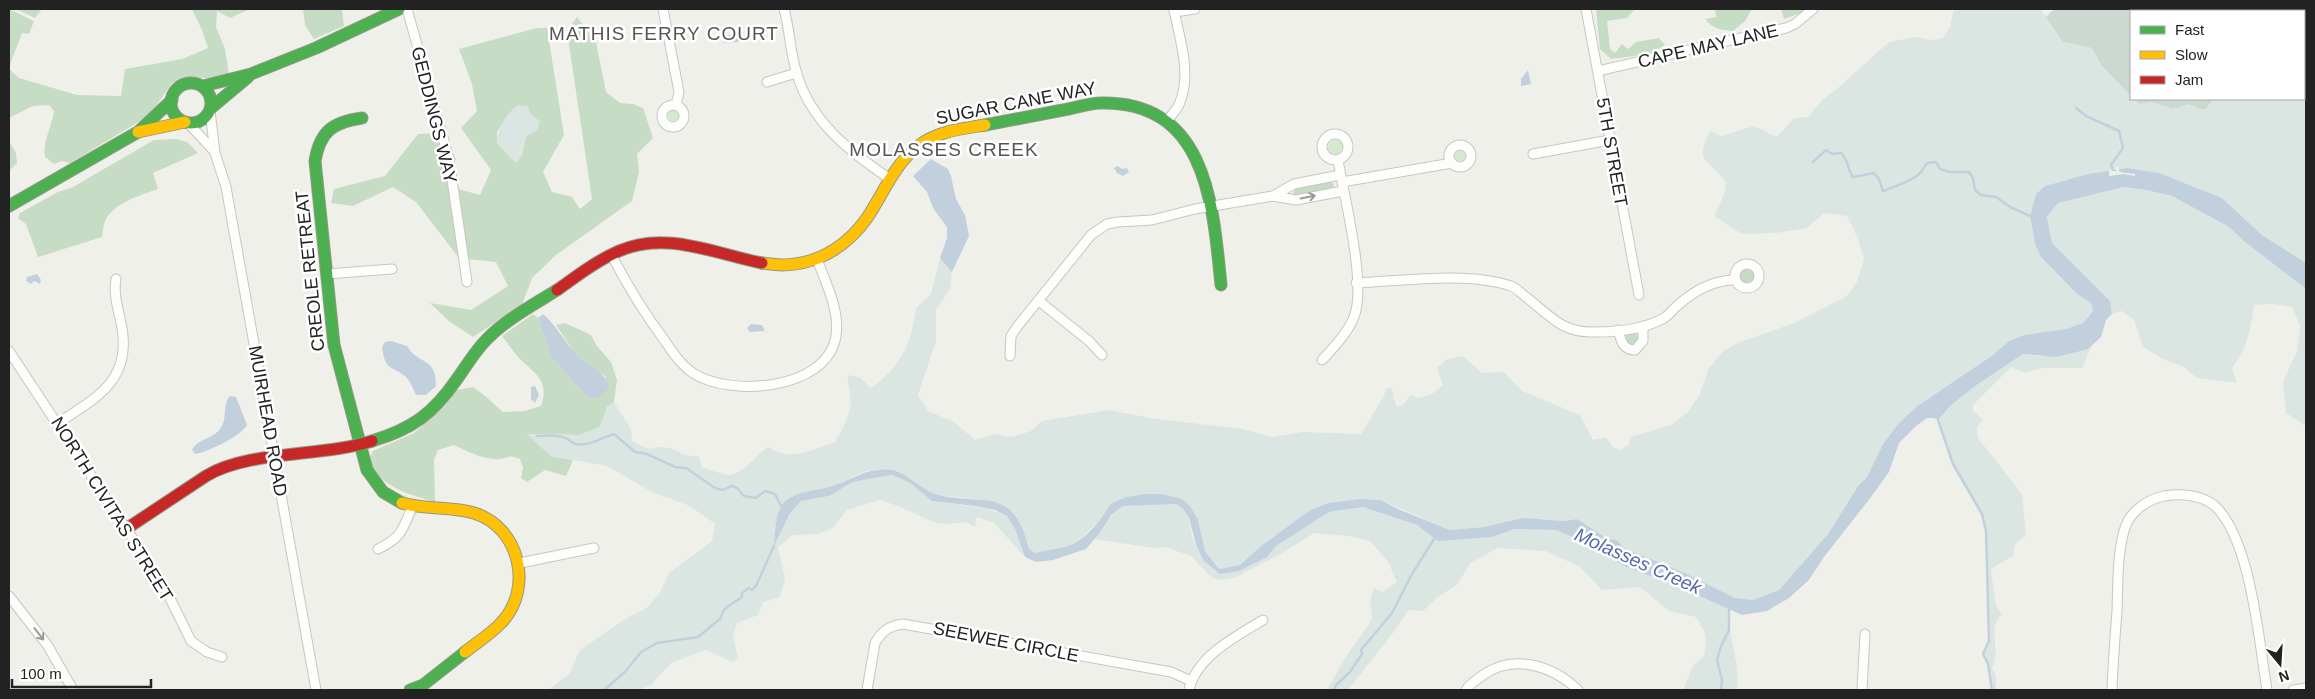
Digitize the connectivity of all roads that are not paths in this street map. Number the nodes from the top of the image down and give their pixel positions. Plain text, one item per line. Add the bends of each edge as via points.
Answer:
1 (399, 9) edge
2 (407, 9) edge
3 (664, 9) edge
4 (784, 9) edge
5 (1195, 9) edge
6 (1586, 9) edge
7 (1813, 9) edge
8 (1174, 11) edge
9 (1598, 71) junction
10 (796, 73) junction
11 (252, 74) junction
12 (767, 82) dead end
13 (203, 86) junction
14 (172, 100) junction
15 (676, 105) dead end
16 (210, 110) junction
17 (362, 118) dead end
18 (1167, 121) junction
19 (186, 122) junction
20 (138, 132) junction
21 (1610, 140) junction
22 (215, 153) junction
23 (1532, 154) dead end
24 (1338, 160) dead end
25 (1452, 163) dead end
26 (890, 179) junction
27 (1342, 183) junction
28 (1273, 196) junction
29 (9, 206) edge
30 (1212, 207) junction
31 (611, 254) junction
32 (817, 259) junction
33 (392, 268) dead end
34 (326, 274) junction
35 (116, 279) dead end
36 (1735, 280) dead end
37 (467, 282) dead end
38 (1356, 283) junction
39 (1221, 284) dead end
40 (1639, 295) dead end
41 (1039, 301) junction
42 (1643, 326) junction
43 (1618, 330) junction
44 (9, 351) edge
45 (1102, 355) dead end
46 (1010, 356) dead end
47 (1322, 360) dead end
48 (58, 423) junction
49 (359, 446) junction
50 (275, 458) junction
51 (412, 507) junction
52 (126, 529) junction
53 (594, 548) dead end
54 (378, 549) dead end
55 (520, 563) junction
56 (9, 596) edge
57 (1263, 620) dead end
58 (1865, 634) dead end
59 (222, 657) dead end
60 (1191, 681) junction
61 (2306, 688) edge
62 (73, 690) edge
63 (316, 690) edge
64 (410, 690) edge
65 (867, 690) edge
66 (1188, 690) edge
67 (1466, 690) edge
68 (1578, 690) edge
69 (1862, 690) edge
70 (2112, 690) edge
71 (2267, 690) edge
72 (2293, 690) edge

1 - 11 street
2 - 37 street, GEDDINGS WAY via 449,159
3 - 15 street via 678,92
4 - 10 street
5 - 8 street
6 - 9 street, 5TH STREET
7 - 9 street, CAPE MAY LANE via 1786,28
8 - 18 street via 1184,58 1184,85 1180,103
9 - 21 street, 5TH STREET
10 - 12 street
10 - 26 street via 811,106 836,139
11 - 13 street
11 - 16 street
13 - 14 street via 183,84 175,91
13 - 16 street via 210,96
14 - 19 street via 176,116
14 - 20 street
16 - 19 street via 198,122
16 - 22 street, MUIRHEAD ROAD
17 - 34 street, CREOLE RETREAT via 338,123 316,146
18 - 26 street, SUGAR CANE WAY via 1120,105 1100,103 937,134 909,153
18 - 30 street, SUGAR CANE WAY via 1199,163
19 - 20 street
19 - 22 street, MUIRHEAD ROAD
20 - 29 street
21 - 23 street
21 - 40 street, 5TH STREET
22 - 50 street, MUIRHEAD ROAD via 226,187
24 - 27 street
25 - 27 street
26 - 32 street, SUGAR CANE WAY via 867,220 849,242
27 - 28 street via 1294,184
28 -> 27 street via 1296,200
27 - 38 street via 1353,242
28 - 30 street
30 - 39 street, SUGAR CANE WAY
30 - 41 street via 1152,220 1118,222 1097,230
31 - 32 street, SUGAR CANE WAY via 655,241 699,246 777,266
31 - 32 street via 635,299 679,361 701,378 732,385 798,379 810,373 830,352 835,338 836,310
31 - 49 street, SUGAR CANE WAY via 504,326 480,346 447,394 415,425
33 - 34 street
34 - 49 street, CREOLE RETREAT via 334,345
35 - 48 street via 115,294 124,342 120,368 104,392
36 - 42 street via 1705,286 1665,317
38 - 43 street via 1490,280 1514,287 1572,331
38 - 47 street via 1354,316 1346,333
41 - 45 street
41 - 46 street via 1011,336
42 - 43 street
42 - 43 street via 1643,341 1635,350 1624,347
44 - 48 street, NORTH CIVITAS STREET
48 - 52 street, NORTH CIVITAS STREET
49 - 50 street, SUGAR CANE WAY
49 - 51 street, CREOLE RETREAT via 373,483 394,502
50 - 52 street, SUGAR CANE WAY via 218,470
50 - 63 street, MUIRHEAD ROAD
51 - 54 street via 403,531 394,541
51 - 55 street, CREOLE RETREAT via 479,514 504,534
52 - 59 street, NORTH CIVITAS STREET via 164,586 191,641
53 - 55 street
55 - 64 street via 515,601 501,623 423,685
56 -> 62 street via 48,646
57 - 60 street via 1216,652
58 - 69 street
60 - 65 street, SEEWEE CIRCLE via 1171,672 902,624 891,626 879,636
60 - 66 street
61 - 72 street
67 - 68 street via 1490,670 1517,663 1540,666 1566,678
70 - 71 street via 2124,530 2128,520 2145,503 2170,495 2205,499 2228,524 2246,570

